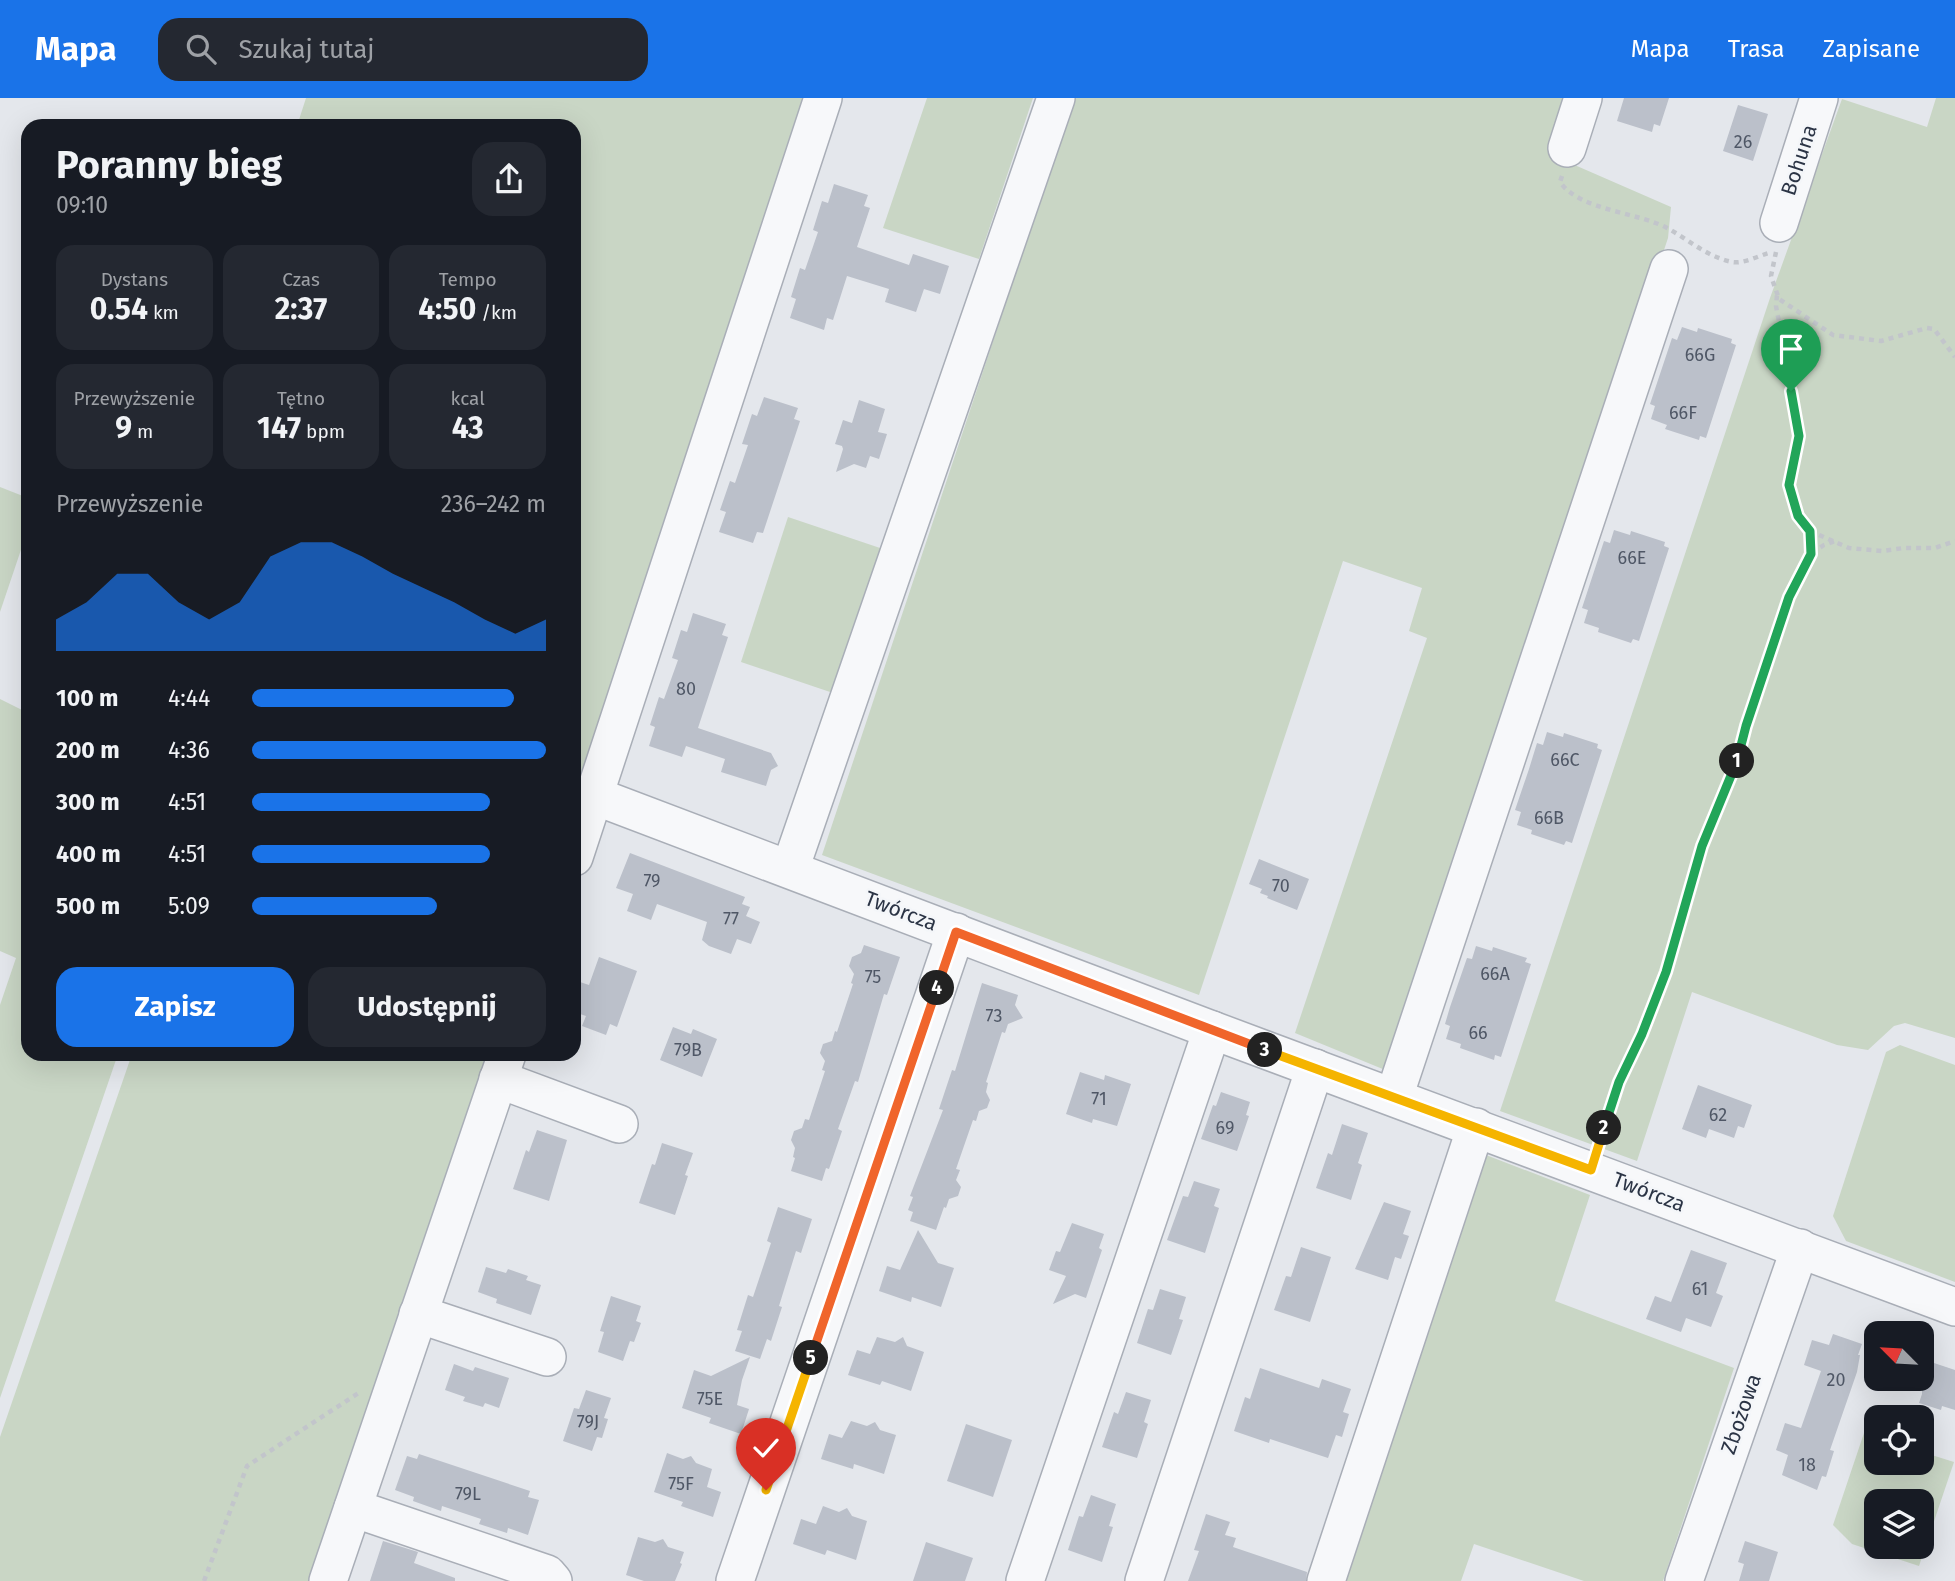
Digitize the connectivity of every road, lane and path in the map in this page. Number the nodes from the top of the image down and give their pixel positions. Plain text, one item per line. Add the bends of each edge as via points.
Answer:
1 (823, 98) edge
2 (1056, 98) edge
3 (1583, 98) edge
4 (1819, 98) edge
5 (1567, 148) joint
6 (1777, 237) junction
7 (1669, 269) dead end
8 (1777, 295) junction
9 (1955, 357) edge
10 (1810, 531) junction
11 (1835, 541) junction
12 (1955, 541) edge
13 (1811, 554) junction
14 (595, 796) junction
15 (581, 837) edge
16 (790, 869) junction
17 (956, 932) junction
18 (1212, 1030) junction
19 (502, 1066) edge
20 (1315, 1068) junction
21 (1394, 1097) junction
22 (619, 1124) dead end
23 (1476, 1127) junction
24 (1591, 1170) junction
25 (1800, 1248) junction
26 (1955, 1307) edge
27 (418, 1314) junction
28 (547, 1357) dead end
29 (400, 1368) junction
30 (353, 1508) junction
31 (204, 1581) edge
32 (328, 1581) edge
33 (554, 1581) edge
34 (735, 1581) edge
35 (1025, 1581) edge
36 (1144, 1581) edge
37 (1326, 1581) edge
38 (1684, 1581) edge

1 - 14 street
2 - 16 street
3 - 5 street
4 - 6 street, Bohuna
5 - 6 path via 1560,182 1567,192 1667,228 1718,257 1735,262
6 - 8 path via 1771,276
7 - 21 street
8 - 9 path via 1833,335 1881,341 1934,329
8 - 10 path via 1783,369 1799,436 1789,485 1798,516
10 - 11 path
10 - 13 path
11 - 12 path via 1849,548 1882,551 1935,548
11 - 13 path
13 - 24 path via 1789,597 1735,767 1702,846 1666,972 1619,1082
14 - 15 street
14 - 16 street, Twórcza
16 - 17 street, Twórcza
17 - 18 street, Twórcza
17 - 34 street
18 - 20 street, Twórcza
18 - 35 street
19 - 22 street
19 - 27 street
20 - 21 street, Twórcza
20 - 36 street
21 - 23 street, Twórcza
23 - 24 street, Twórcza
23 - 37 street
24 - 25 street, Twórcza
25 - 26 street, Twórcza
25 - 38 street, Zbożowa
27 - 28 street
27 - 29 street
29 - 30 street
29 - 31 path via 247,1465
30 - 32 street
30 - 33 street via 547,1574

